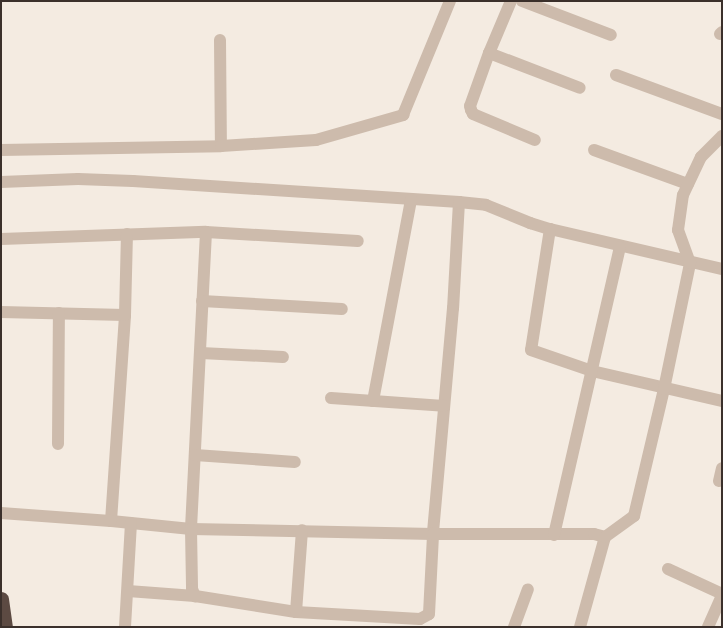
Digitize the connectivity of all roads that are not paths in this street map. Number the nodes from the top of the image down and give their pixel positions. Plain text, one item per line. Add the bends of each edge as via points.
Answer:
1 (450, 1) edge
2 (511, 1) edge
3 (522, 1) edge
4 (611, 35) dead end
5 (220, 40) dead end
6 (489, 53) junction
7 (616, 75) dead end
8 (580, 88) dead end
9 (722, 114) edge
10 (722, 136) edge
11 (535, 140) dead end
12 (221, 146) junction
13 (1, 150) edge
14 (594, 150) dead end
15 (1, 182) edge
16 (688, 184) junction
17 (411, 200) junction
18 (458, 202) junction
19 (550, 229) junction
20 (206, 232) junction
21 (127, 234) junction
22 (1, 239) edge
23 (358, 241) dead end
24 (620, 247) junction
25 (690, 262) junction
26 (722, 269) edge
27 (202, 301) junction
28 (342, 310) dead end
29 (1, 312) edge
30 (58, 313) junction
31 (125, 315) junction
32 (201, 353) junction
33 (283, 357) dead end
34 (592, 371) junction
35 (664, 389) junction
36 (331, 398) dead end
37 (373, 401) junction
38 (722, 401) edge
39 (444, 406) junction
40 (58, 444) dead end
41 (195, 455) junction
42 (296, 462) dead end
43 (1, 513) edge
44 (111, 522) junction
45 (131, 523) junction
46 (191, 529) junction
47 (302, 530) junction
48 (432, 534) junction
49 (554, 534) junction
50 (605, 537) junction
51 (668, 569) dead end
52 (528, 589) dead end
53 (128, 591) junction
54 (722, 594) edge
55 (195, 596) junction
56 (1, 599) edge
57 (296, 612) junction
58 (5, 627) edge
59 (126, 627) edge
60 (514, 627) edge
61 (580, 627) edge
62 (708, 627) edge

1 - 12 street via 403,115 316,140
2 - 6 street
3 - 4 street
5 - 12 street
6 - 8 street
6 - 11 street via 470,106 473,114
7 - 9 street
10 - 16 street via 701,157
12 - 13 street
14 - 16 street
15 - 17 street via 132,181
16 - 25 street via 683,195 678,230
17 - 18 street
17 - 37 street
18 - 19 street via 486,205
18 - 39 street
19 - 24 street
19 - 34 street via 531,350
20 - 21 street
20 - 23 street
20 - 27 street
21 - 22 street
21 - 31 street
24 - 25 street
24 - 34 street
25 - 26 street
25 - 35 street
27 - 28 street
27 - 32 street
29 - 30 street
30 - 31 street
30 - 40 street
31 - 44 street
32 - 33 street
32 - 41 street
34 - 35 street
34 - 49 street
35 - 38 street
35 - 50 street via 634,516
36 - 37 street
37 - 39 street
39 - 48 street
41 - 42 street
41 - 46 street
43 - 44 street
44 - 45 street
45 - 46 street
45 - 53 street
46 - 47 street
46 - 55 street via 192,589
47 - 48 street
47 - 57 street
48 - 49 street
48 - 57 street via 429,614 425,617
49 - 50 street
50 - 61 street
51 - 54 street
52 - 60 street
53 - 55 street
53 - 59 street
54 - 62 street
55 - 57 street
56 - 58 highway

